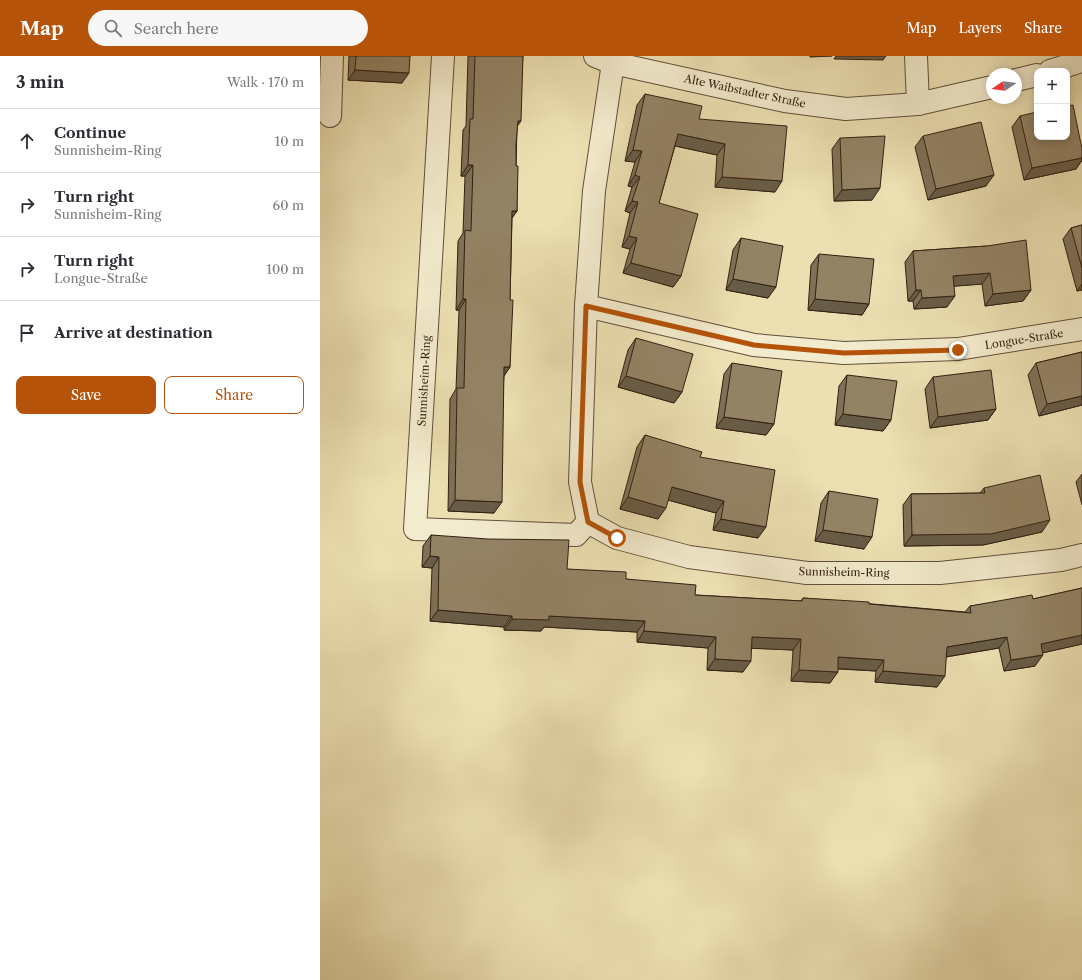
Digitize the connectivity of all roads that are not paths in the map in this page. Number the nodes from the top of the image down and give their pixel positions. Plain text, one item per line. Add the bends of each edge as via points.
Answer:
1 (332, 56) edge
2 (443, 56) edge
3 (916, 56) edge
4 (604, 59) edge
5 (1082, 61) edge
6 (1060, 68) edge
7 (1034, 76) edge
8 (1022, 79) edge
9 (986, 88) edge
10 (918, 104) junction
11 (330, 116) dead end
12 (586, 306) junction
13 (1082, 329) edge
14 (588, 522) junction
15 (1082, 555) edge

1 - 11 street
2 - 14 street, Sunnisheim-Ring via 415,529 576,535
3 - 10 street
4 - 10 street, Alte Waibstadter Straße via 785,101 846,109
4 - 12 street
5 - 6 street
7 - 8 street
9 - 10 street, Alte Waibstadter Straße
12 - 13 street, Longue-Straße via 754,345 844,353 958,350
12 - 14 street via 580,482
14 - 15 street, Sunnisheim-Ring via 617,538 689,557 806,573 940,573 1061,560

